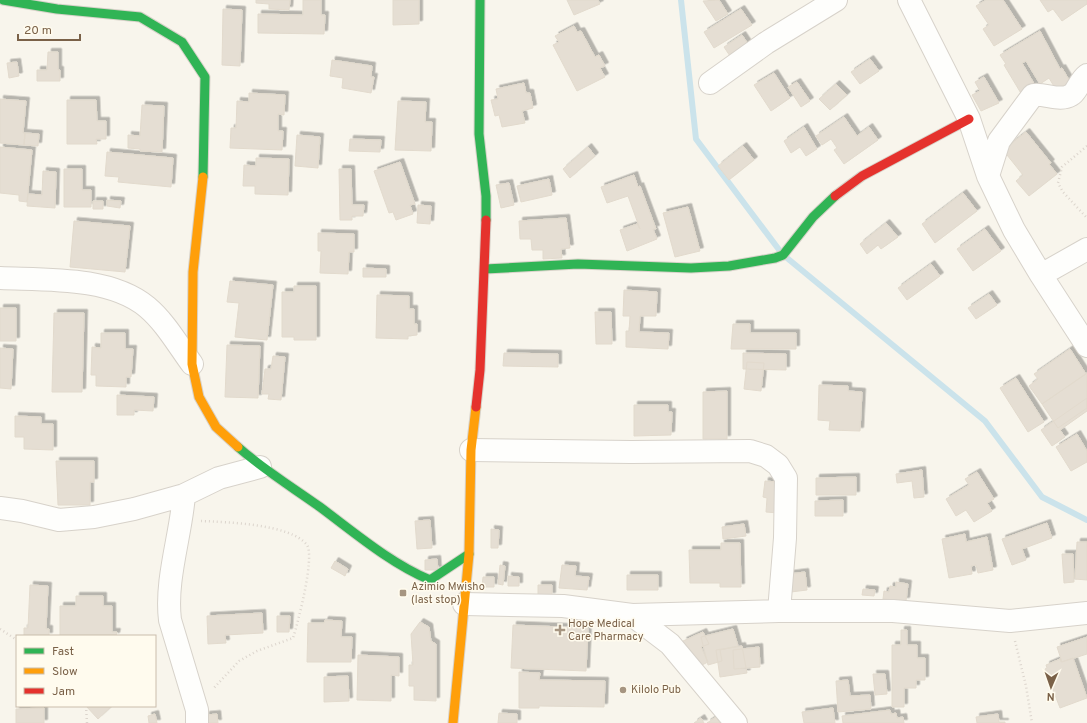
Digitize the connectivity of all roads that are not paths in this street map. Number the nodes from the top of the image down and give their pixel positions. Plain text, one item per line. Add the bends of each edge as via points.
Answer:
1 (3, 0) edge
2 (480, 0) edge
3 (836, 0) edge
4 (908, 0) edge
5 (1087, 75) edge
6 (710, 83) dead end
7 (969, 119) junction
8 (988, 176) junction
9 (1087, 249) edge
10 (485, 269) junction
11 (1041, 275) junction
12 (0, 278) edge
13 (1087, 346) edge
14 (192, 364) junction
15 (470, 450) junction
16 (260, 467) junction
17 (184, 495) junction
18 (0, 508) edge
19 (469, 554) junction
20 (464, 604) junction
21 (779, 611) junction
22 (1087, 613) edge
23 (632, 615) junction
24 (197, 716) edge
25 (453, 723) edge
26 (736, 723) edge

1 - 14 street via 57,9 140,17 182,42 205,77 204,165 193,272
2 - 10 street via 479,134 486,196
3 - 6 street via 766,43
4 - 7 street
5 - 8 street via 1070,96 1033,95 999,141
7 - 8 street
7 - 10 street via 862,176 836,195 813,217 783,255 775,258 729,266 691,268 578,264
8 - 11 street via 1014,230
9 - 11 street
10 - 15 street via 480,370
11 - 13 street
12 - 14 street via 56,278 101,286 125,295 146,306 157,317
14 - 16 street via 199,397 216,427
15 - 19 street
15 - 21 street via 750,451 766,456 778,465 786,478 785,538
16 - 17 street via 219,478
16 - 19 street via 407,570 430,580
17 - 18 street via 134,509 94,517 59,520
17 - 24 street via 169,610
19 - 20 street
20 - 23 street via 563,606
20 - 25 street
21 - 22 street via 893,611 1010,621
21 - 23 street
23 - 26 street via 670,644

